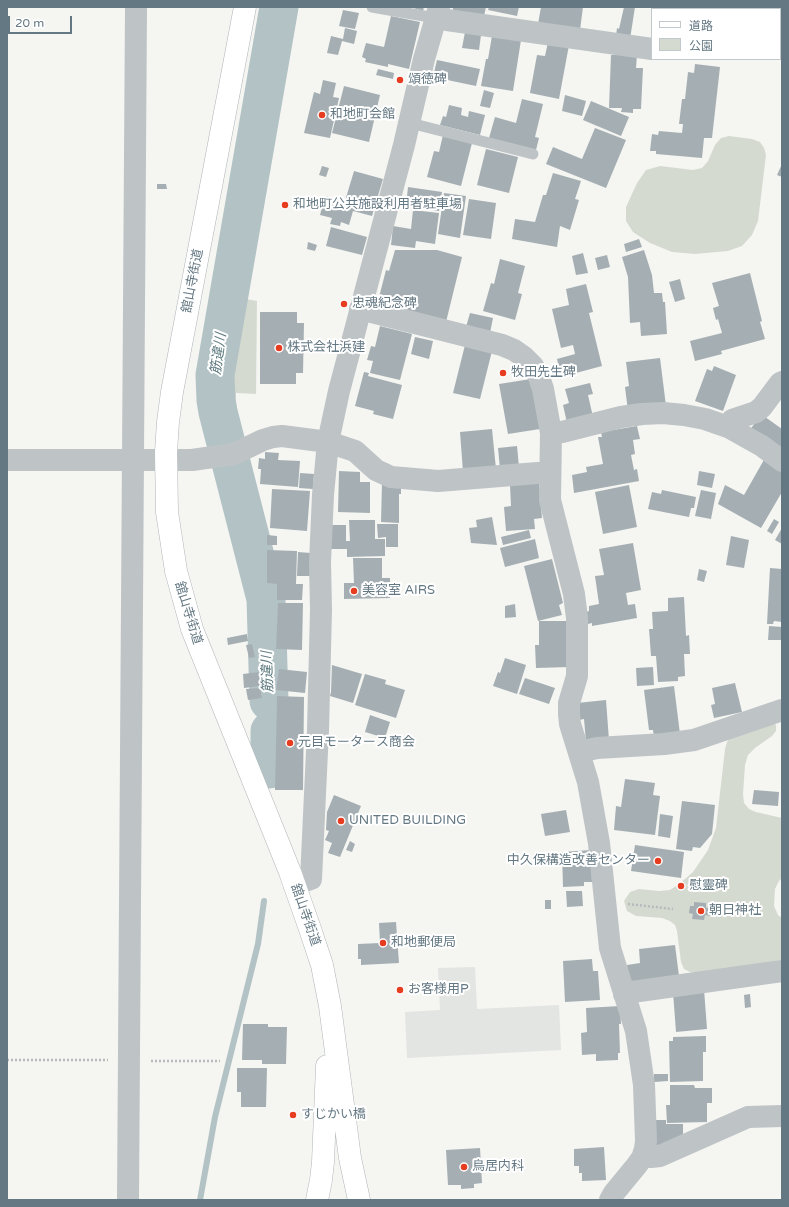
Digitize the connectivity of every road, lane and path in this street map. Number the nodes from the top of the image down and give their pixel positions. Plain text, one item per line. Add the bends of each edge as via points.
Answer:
1 (136, 7) edge
2 (245, 7) edge
3 (372, 7) edge
4 (437, 14) edge
5 (651, 49) edge
6 (410, 123) junction
7 (533, 154) dead end
8 (360, 309) junction
9 (782, 382) edge
10 (728, 427) junction
11 (551, 433) junction
12 (328, 442) junction
13 (7, 460) edge
14 (133, 461) junction
15 (166, 461) junction
16 (782, 461) edge
17 (550, 472) junction
18 (782, 710) edge
19 (579, 752) junction
20 (294, 885) junction
21 (622, 904) dead end
22 (673, 908) dead end
23 (782, 971) edge
24 (624, 994) junction
25 (330, 1006) junction
26 (782, 1116) edge
27 (643, 1155) junction
28 (128, 1200) edge
29 (317, 1200) edge
30 (359, 1200) edge
31 (610, 1200) edge

1 - 14 street
2 - 15 main road, 舘山寺街道 via 172,392
3 - 4 lane via 424,16
4 - 5 street via 454,21
4 - 6 street
6 - 7 lane
6 - 8 street
8 - 11 street via 514,350 533,366 539,377
8 - 12 street via 338,390
9 - 10 street via 756,412 732,420
10 - 11 street via 705,419 663,413 621,417
10 - 16 street via 762,446
11 - 17 street
12 - 15 street via 273,437 229,455
12 - 17 street via 355,451 376,470 391,477 438,481
12 - 20 street via 320,562 318,730 311,879
13 - 14 street
14 - 15 street
14 - 28 street
15 - 20 main road, 舘山寺街道 via 167,512 171,541 190,622
17 - 19 street via 550,500 574,594 577,618 577,676 569,703 569,714
18 - 19 street via 694,740 597,748
19 - 24 street via 588,782 599,843 610,948
20 - 25 main road, 舘山寺街道 via 316,947
21 - 22 path
23 - 24 street
24 - 27 street via 636,1031 644,1085 646,1141
25 - 29 main road via 323,1162
25 - 30 main road, 舘山寺街道 via 347,1135
26 - 27 street via 748,1117 660,1156
27 - 31 street

